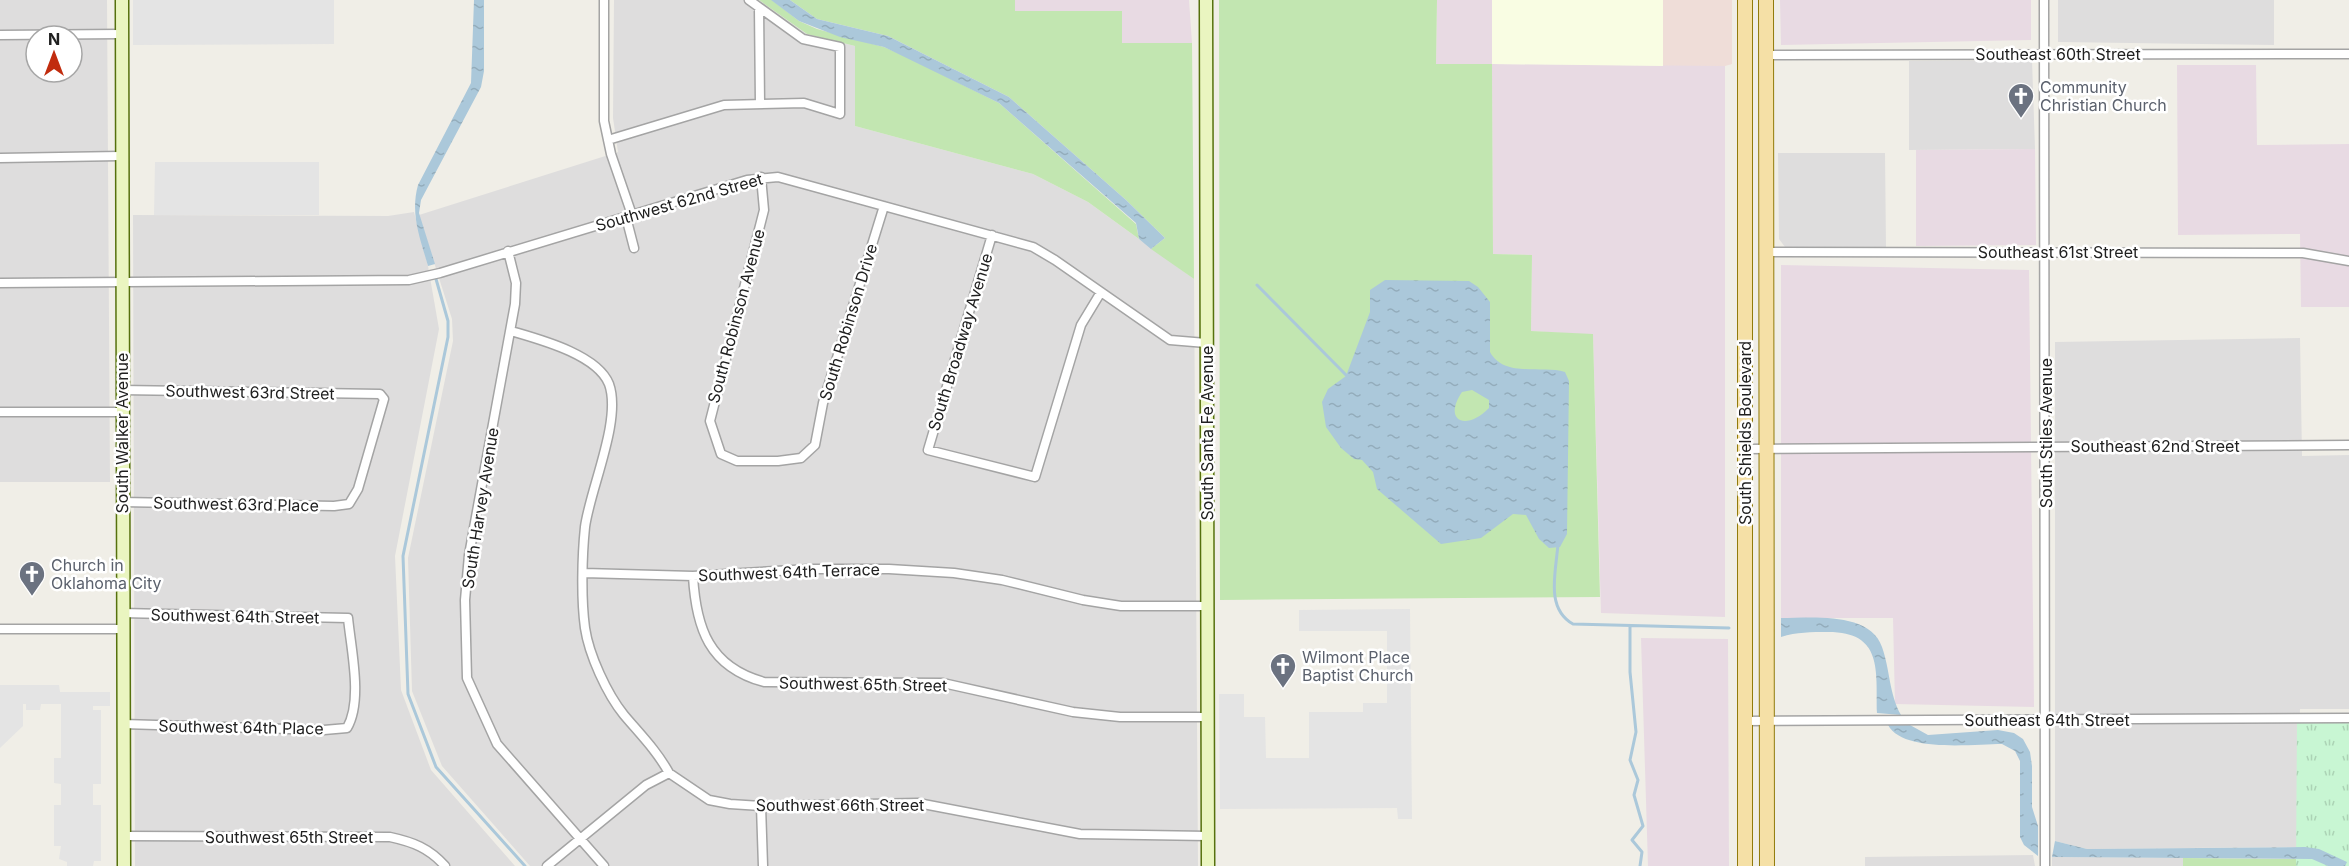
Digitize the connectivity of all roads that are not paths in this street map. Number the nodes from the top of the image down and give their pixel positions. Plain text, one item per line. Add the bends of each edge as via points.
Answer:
1 (122, 0) edge
2 (604, 0) edge
3 (749, 0) edge
4 (1206, 0) edge
5 (1745, 0) edge
6 (1766, 0) edge
7 (2044, 0) edge
8 (759, 8) junction
9 (121, 34) junction
10 (0, 35) edge
11 (2044, 54) junction
12 (2349, 54) edge
13 (1767, 55) junction
14 (760, 104) junction
15 (608, 140) junction
16 (120, 156) junction
17 (0, 158) edge
18 (761, 177) junction
19 (1745, 177) junction
20 (1767, 178) junction
21 (884, 206) junction
22 (629, 216) junction
23 (992, 235) junction
24 (634, 248) dead end
25 (508, 251) junction
26 (1767, 252) junction
27 (2045, 252) junction
28 (2349, 261) edge
29 (122, 281) junction
30 (0, 283) edge
31 (1101, 292) junction
32 (511, 331) junction
33 (1206, 343) junction
34 (121, 390) junction
35 (0, 412) edge
36 (121, 412) junction
37 (2349, 445) edge
38 (2046, 446) junction
39 (1745, 449) junction
40 (1766, 449) junction
41 (755, 461) joint
42 (122, 502) junction
43 (349, 504) joint
44 (584, 573) junction
45 (693, 576) junction
46 (1207, 606) junction
47 (122, 613) junction
48 (0, 629) edge
49 (122, 629) junction
50 (353, 717) joint
51 (1208, 717) junction
52 (2349, 718) edge
53 (2045, 720) junction
54 (1745, 721) junction
55 (1766, 721) junction
56 (123, 724) junction
57 (669, 773) junction
58 (761, 806) junction
59 (123, 836) junction
60 (1208, 836) junction
61 (580, 838) junction
62 (2045, 863) edge
63 (123, 866) edge
64 (445, 866) edge
65 (548, 866) edge
66 (604, 866) edge
67 (763, 866) edge
68 (1208, 866) edge
69 (1745, 866) edge
70 (1767, 866) edge

1 - 9 main road, South Walker Avenue
2 - 15 street via 604,121
3 - 8 street
4 - 33 main road, South Santa Fe Avenue
5 - 19 main road, South Shields Boulevard
6 - 13 main road, South Shields Boulevard
7 - 11 street, South Stiles Avenue
8 - 14 street
8 - 14 street via 803,39 840,47 840,114 804,103
9 - 10 street
9 - 16 main road, South Walker Avenue
11 - 12 street, Southeast 60th Street
11 - 13 street, Southeast 60th Street
11 - 27 street, South Stiles Avenue
13 - 20 main road, South Shields Boulevard
14 - 15 street via 724,105
15 - 22 street
16 - 17 street
16 - 29 main road, South Walker Avenue
18 - 21 street, Southwest 62nd Street via 788,178
18 - 22 street, Southwest 62nd Street
18 - 41 street, South Robinson Avenue via 764,210 710,421 722,453 737,461
19 - 20 main road
19 - 39 main road, South Shields Boulevard
20 - 26 main road, South Shields Boulevard
21 - 23 street, Southwest 62nd Street
21 - 41 street, South Robinson Drive via 826,393 815,445 801,458
22 - 24 street
22 - 25 street, Southwest 62nd Street
23 - 31 street, Southwest 62nd Street via 1044,253
23 - 31 street, South Broadway Avenue via 928,450 1035,477 1081,325
25 - 29 street, Southwest 62nd Street via 409,280
25 - 32 street, South Harvey Avenue via 516,283
26 - 27 street, Southeast 61st Street
26 - 40 main road, South Shields Boulevard
27 - 28 street, Southeast 61st Street via 2303,253
27 - 38 street, South Stiles Avenue
29 - 30 street, Southwest 62nd Street
29 - 34 main road, South Walker Avenue
31 - 33 street, Southwest 62nd Street via 1170,340
32 - 44 street via 560,345 588,361 608,382 612,404 585,527
32 - 61 street, South Harvey Avenue via 469,555 465,600 467,678 497,744
33 - 46 main road, South Santa Fe Avenue
34 - 36 main road, South Walker Avenue
34 - 43 street, Southwest 63rd Street via 380,394 383,407 358,489
35 - 36 street
36 - 42 main road, South Walker Avenue
37 - 38 street, Southeast 62nd Street
38 - 40 street, Southeast 62nd Street
38 - 53 street, South Stiles Avenue
39 - 40 street, Southeast 62nd Street
39 - 54 main road, South Shields Boulevard
40 - 55 main road, South Shields Boulevard
42 - 43 street, Southwest 63rd Place
42 - 47 main road, South Walker Avenue
44 - 45 street, Southwest 64th Terrace
44 - 57 street via 585,629 602,679 622,713
45 - 46 street, Southwest 64th Terrace via 889,569 1002,580 1121,606
45 - 51 street, Southwest 65th Street via 695,610 702,634 742,676 764,682 943,683 1073,712 1120,717
46 - 51 main road, South Santa Fe Avenue
47 - 49 main road, South Walker Avenue
47 - 50 street, Southwest 64th Street via 348,618
48 - 49 street
49 - 56 main road, South Walker Avenue
50 - 56 street, Southwest 64th Place via 347,728 324,730
51 - 60 main road, South Santa Fe Avenue
52 - 53 street, Southeast 64th Street
53 - 55 street, Southeast 64th Street
53 - 62 street, South Stiles Avenue
54 - 55 street, Southeast 64th Street
54 - 69 main road, South Shields Boulevard
55 - 70 main road, South Shields Boulevard
56 - 59 main road, South Walker Avenue
57 - 58 street, Southwest 66th Street via 709,800
57 - 61 street via 646,785
58 - 60 street, Southwest 66th Street via 918,803 1080,834
58 - 67 street
59 - 63 main road, South Walker Avenue
59 - 64 street, Southwest 65th Street via 390,837 416,843
60 - 68 main road, South Santa Fe Avenue
61 - 65 street
61 - 66 street, South Harvey Avenue

